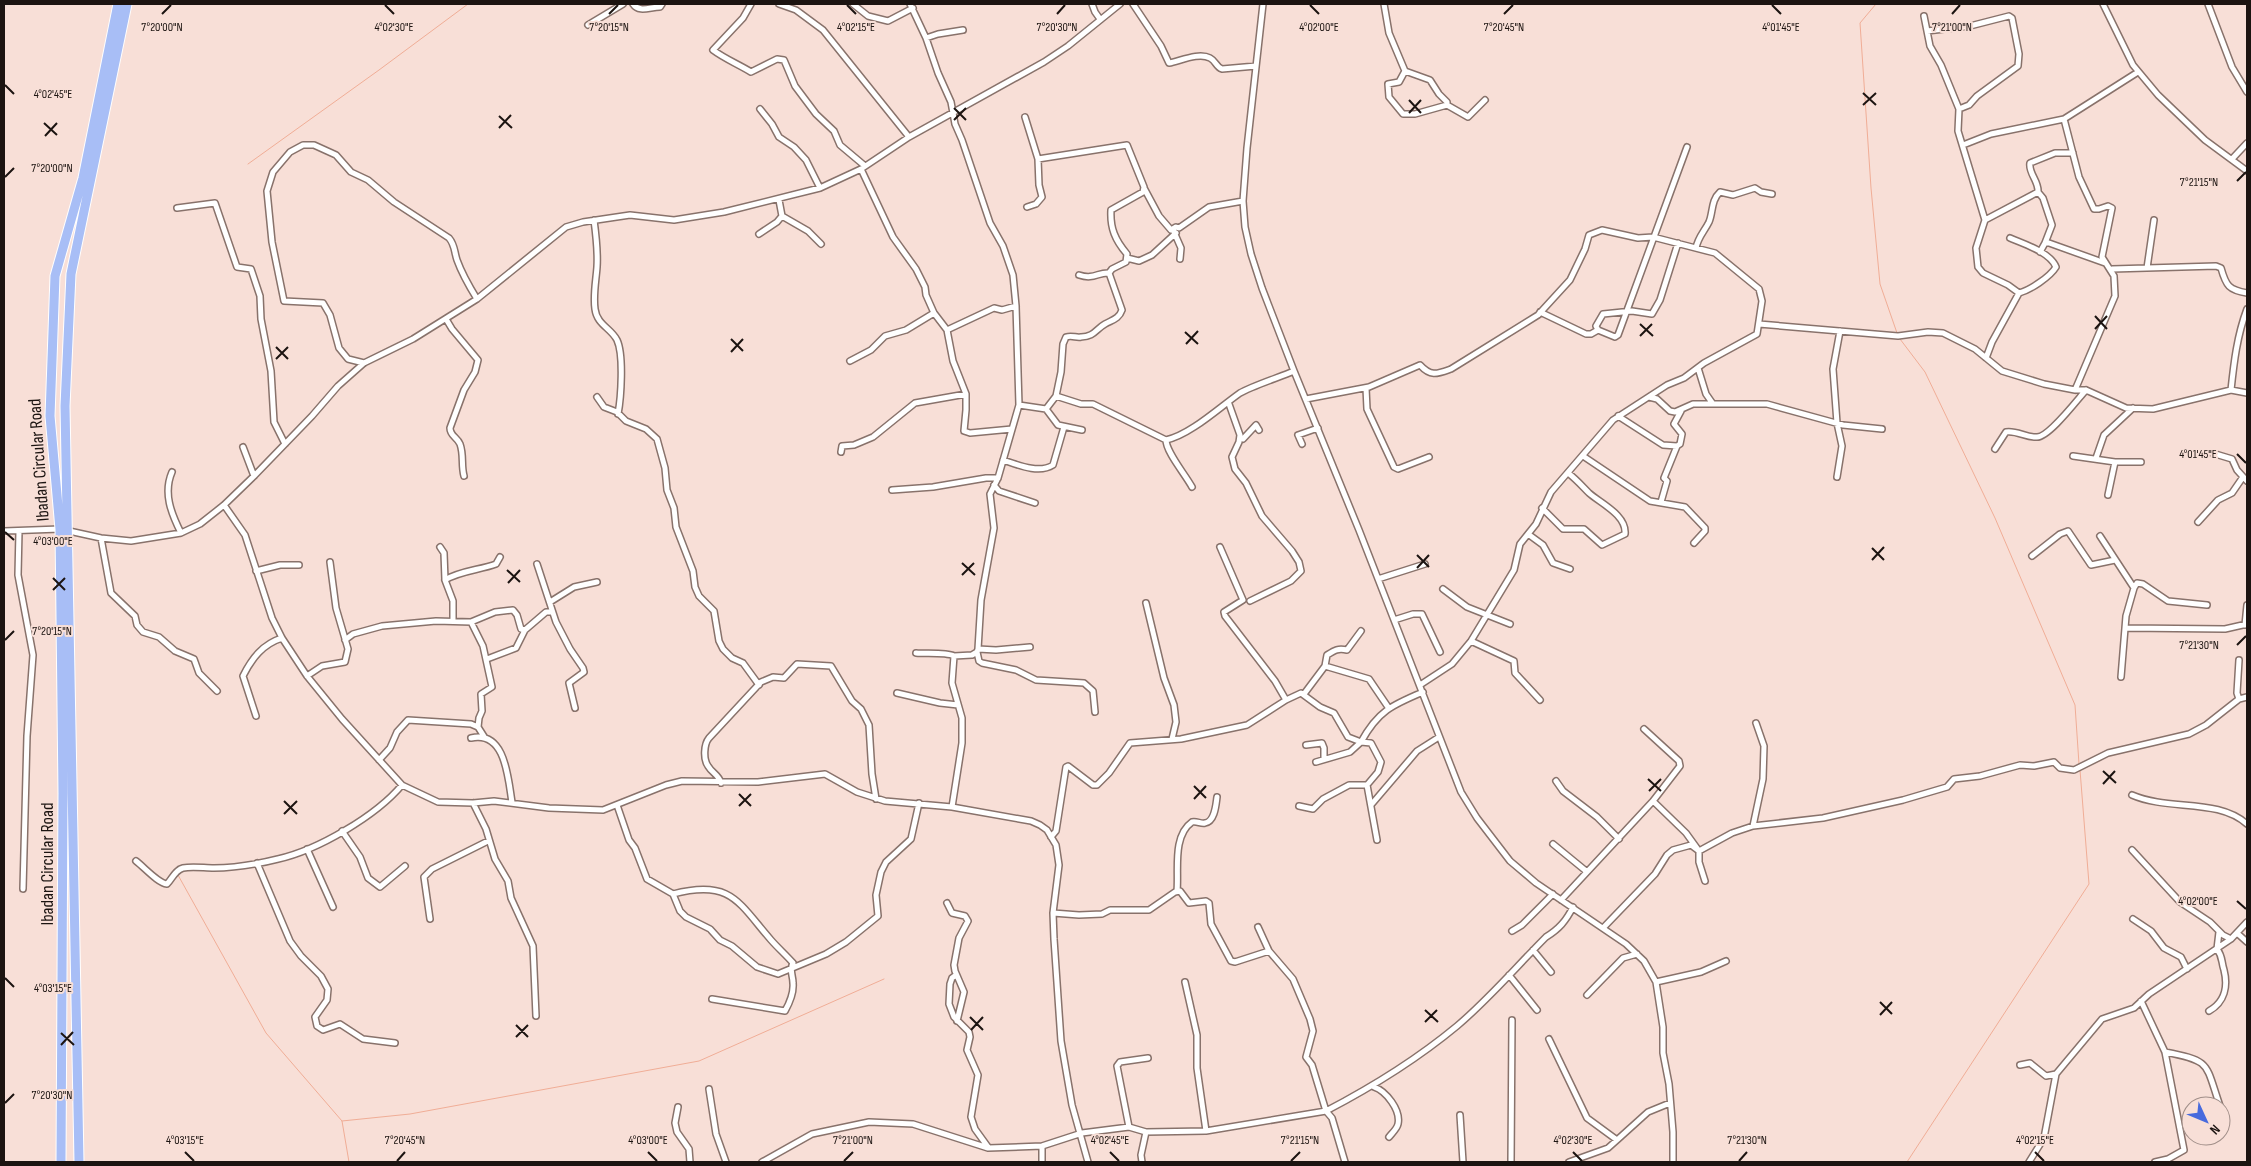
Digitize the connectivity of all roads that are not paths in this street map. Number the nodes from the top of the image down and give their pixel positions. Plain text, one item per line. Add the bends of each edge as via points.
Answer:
1 (118, 4) edge
2 (127, 4) edge
3 (623, 4) edge
4 (632, 4) edge
5 (662, 4) edge
6 (751, 4) edge
7 (779, 4) edge
8 (853, 4) edge
9 (1092, 4) edge
10 (1120, 4) edge
11 (1133, 4) edge
12 (1263, 4) edge
13 (1384, 4) edge
14 (2103, 4) edge
15 (2208, 4) edge
16 (912, 6) edge
17 (1924, 16) dead end
18 (1100, 19) junction
19 (588, 25) dead end
20 (963, 30) dead end
21 (1927, 31) junction
22 (926, 38) junction
23 (1256, 66) junction
24 (1405, 71) junction
25 (2138, 72) junction
26 (2247, 92) edge
27 (1485, 100) dead end
28 (1447, 105) junction
29 (760, 109) dead end
30 (1959, 109) junction
31 (952, 114) junction
32 (1025, 117) dead end
33 (2064, 118) junction
34 (909, 137) junction
35 (2247, 143) edge
36 (1963, 145) junction
37 (1687, 147) dead end
38 (2073, 153) junction
39 (1038, 159) junction
40 (2232, 159) junction
41 (863, 168) junction
42 (2247, 171) edge
43 (820, 188) junction
44 (1144, 188) junction
45 (2038, 192) junction
46 (1772, 194) dead end
47 (779, 200) junction
48 (1243, 201) junction
49 (1027, 207) dead end
50 (177, 208) dead end
51 (782, 216) junction
52 (594, 220) junction
53 (1985, 220) junction
54 (2154, 220) dead end
55 (1174, 232) junction
56 (759, 234) dead end
57 (1653, 237) junction
58 (2010, 238) dead end
59 (1678, 243) junction
60 (2045, 243) junction
61 (821, 244) dead end
62 (1696, 248) junction
63 (2040, 252) junction
64 (1127, 258) junction
65 (1180, 259) dead end
66 (2105, 263) junction
67 (2147, 268) junction
68 (2112, 269) junction
69 (1109, 274) junction
70 (1079, 275) dead end
71 (2019, 293) junction
72 (2247, 293) edge
73 (477, 299) junction
74 (1016, 306) junction
75 (2247, 309) edge
76 (1540, 312) junction
77 (1625, 312) junction
78 (934, 313) junction
79 (446, 319) junction
80 (1759, 324) junction
81 (947, 330) junction
82 (1598, 330) junction
83 (1840, 332) junction
84 (1986, 358) junction
85 (850, 361) dead end
86 (364, 364) junction
87 (1698, 368) junction
88 (1294, 371) junction
89 (1366, 388) junction
90 (2075, 390) junction
91 (2086, 390) junction
92 (2231, 390) junction
93 (2247, 393) edge
94 (966, 394) junction
95 (1056, 396) junction
96 (598, 397) dead end
97 (1649, 397) junction
98 (1306, 399) junction
99 (1229, 404) junction
100 (1713, 404) junction
101 (1019, 405) junction
102 (2133, 408) junction
103 (1046, 409) junction
104 (1681, 410) junction
105 (618, 414) junction
106 (1618, 416) junction
107 (1837, 423) junction
108 (1064, 427) junction
109 (1318, 428) junction
110 (1882, 429) dead end
111 (1012, 430) junction
112 (1082, 430) dead end
113 (1260, 430) dead end
114 (1240, 437) junction
115 (1166, 440) junction
116 (285, 444) junction
117 (1302, 444) dead end
118 (1677, 446) junction
119 (244, 447) dead end
120 (1995, 450) dead end
121 (841, 452) dead end
122 (2212, 453) dead end
123 (1583, 456) junction
124 (2073, 456) dead end
125 (1429, 457) dead end
126 (2096, 458) junction
127 (1004, 460) junction
128 (2115, 462) junction
129 (2141, 462) dead end
130 (172, 472) dead end
131 (1568, 473) junction
132 (254, 476) junction
133 (464, 476) dead end
134 (1837, 477) dead end
135 (998, 478) junction
136 (2245, 479) edge
137 (994, 485) junction
138 (1192, 487) dead end
139 (892, 490) dead end
140 (2108, 495) dead end
141 (1661, 502) junction
142 (1035, 503) dead end
143 (224, 505) junction
144 (1542, 508) junction
145 (2198, 522) dead end
146 (64, 530) junction
147 (4, 531) edge
148 (19, 531) junction
149 (181, 532) junction
150 (1528, 534) junction
151 (2100, 536) dead end
152 (101, 538) junction
153 (1694, 543) dead end
154 (440, 547) dead end
155 (1220, 547) dead end
156 (2032, 556) dead end
157 (500, 557) dead end
158 (2115, 560) junction
159 (330, 562) dead end
160 (537, 564) dead end
161 (1424, 564) dead end
162 (299, 565) dead end
163 (1570, 569) dead end
164 (256, 571) junction
165 (445, 580) junction
166 (1378, 580) junction
167 (597, 582) dead end
168 (2134, 588) junction
169 (1443, 589) dead end
170 (1250, 601) dead end
171 (550, 602) junction
172 (1146, 603) dead end
173 (2207, 605) dead end
174 (2247, 605) edge
175 (552, 612) junction
176 (1486, 613) junction
177 (453, 620) junction
178 (1394, 620) junction
179 (471, 622) junction
180 (1510, 624) dead end
181 (2246, 625) edge
182 (2126, 628) junction
183 (525, 630) junction
184 (1360, 632) dead end
185 (282, 638) junction
186 (345, 640) junction
187 (1471, 641) junction
188 (1030, 647) dead end
189 (978, 650) junction
190 (1440, 652) dead end
191 (916, 653) dead end
192 (954, 656) junction
193 (486, 659) junction
194 (2239, 660) dead end
195 (1325, 666) junction
196 (307, 676) junction
197 (2121, 677) dead end
198 (1420, 684) junction
199 (759, 685) junction
200 (217, 691) dead end
201 (896, 692) dead end
202 (1423, 692) junction
203 (1304, 694) junction
204 (2247, 697) edge
205 (2239, 699) junction
206 (1286, 700) junction
207 (1540, 700) dead end
208 (958, 705) junction
209 (575, 708) dead end
210 (1388, 708) junction
211 (1094, 712) dead end
212 (256, 716) dead end
213 (1756, 723) dead end
214 (478, 727) junction
215 (1644, 729) dead end
216 (1439, 737) junction
217 (471, 738) dead end
218 (485, 738) junction
219 (1172, 738) junction
220 (1361, 742) junction
221 (1306, 745) dead end
222 (1324, 758) junction
223 (379, 760) junction
224 (1316, 762) dead end
225 (1556, 781) dead end
226 (721, 783) junction
227 (402, 785) junction
228 (1367, 785) junction
229 (2132, 795) dead end
230 (1217, 797) dead end
231 (876, 799) junction
232 (1653, 801) junction
233 (512, 802) junction
234 (473, 803) junction
235 (919, 803) junction
236 (616, 805) junction
237 (1370, 805) junction
238 (952, 806) junction
239 (1299, 806) dead end
240 (1660, 808) junction
241 (1646, 809) junction
242 (2247, 824) edge
243 (1753, 826) junction
244 (342, 831) junction
245 (1051, 837) junction
246 (1619, 839) junction
247 (488, 840) junction
248 (1377, 840) dead end
249 (1553, 844) dead end
250 (307, 848) junction
251 (1700, 850) junction
252 (2132, 850) dead end
253 (136, 861) dead end
254 (257, 863) junction
255 (406, 866) dead end
256 (1586, 871) junction
257 (1705, 880) dead end
258 (23, 889) dead end
259 (1177, 892) junction
260 (673, 894) junction
261 (1553, 894) junction
262 (1561, 900) junction
263 (947, 903) dead end
264 (333, 907) dead end
265 (1573, 907) junction
266 (1053, 913) junction
267 (430, 919) dead end
268 (2133, 920) dead end
269 (2247, 922) edge
270 (1258, 927) dead end
271 (1604, 928) junction
272 (1512, 931) dead end
273 (2219, 932) junction
274 (2236, 933) junction
275 (2231, 939) junction
276 (2247, 942) edge
277 (2217, 949) junction
278 (1533, 950) junction
279 (1269, 951) junction
280 (1637, 954) junction
281 (1726, 960) dead end
282 (790, 968) junction
283 (2188, 969) junction
284 (1551, 972) dead end
285 (956, 975) junction
286 (1509, 975) junction
287 (1185, 982) dead end
288 (1656, 982) junction
289 (1587, 995) dead end
290 (712, 999) dead end
291 (2141, 1001) junction
292 (1537, 1010) dead end
293 (2209, 1010) dead end
294 (536, 1016) dead end
295 (1512, 1020) dead end
296 (957, 1021) junction
297 (1549, 1038) dead end
298 (395, 1044) dead end
299 (2165, 1052) junction
300 (1148, 1058) dead end
301 (2020, 1065) dead end
302 (2056, 1074) junction
303 (1374, 1086) junction
304 (709, 1089) dead end
305 (2217, 1096) edge
306 (1670, 1103) junction
307 (678, 1107) dead end
308 (1326, 1110) junction
309 (1460, 1115) dead end
310 (1130, 1127) junction
311 (1146, 1132) junction
312 (1206, 1132) junction
313 (1082, 1133) junction
314 (1389, 1137) dead end
315 (1617, 1140) junction
316 (1042, 1146) junction
317 (988, 1148) junction
318 (2170, 1161) edge
319 (61, 1162) edge
320 (79, 1162) edge
321 (690, 1162) edge
322 (726, 1162) edge
323 (762, 1162) edge
324 (1042, 1162) edge
325 (1088, 1162) edge
326 (1142, 1162) edge
327 (1345, 1162) edge
328 (1463, 1162) edge
329 (1511, 1162) edge
330 (1569, 1162) edge
331 (1673, 1162) edge
332 (2029, 1162) edge
333 (2155, 1162) edge

1 - 146 highway, Ibadan Circular Road via 83,178 55,276 50,416
2 - 146 highway, Ibadan Circular Road via 71,274
3 - 19 street
4 - 5 street via 640,9
6 - 41 street via 743,18 712,50 751,72 784,60 795,86 834,131 840,145
7 - 34 street via 796,10 823,30
8 - 16 street via 868,16 888,21
9 - 18 street
10 - 18 street
11 - 23 street via 1169,63 1205,57 1211,58 1222,69
12 - 23 street
13 - 24 street via 1389,33
14 - 25 street
15 - 26 street via 2232,66
16 - 22 street
17 - 21 street
18 - 31 street via 1052,57
20 - 22 street
21 - 30 street via 1930,46
21 - 30 street via 1970,26 2006,16 2012,18 2018,66
22 - 31 street
23 - 48 street
24 - 28 street via 1430,80
24 - 28 street via 1398,82 1388,84 1389,97 1403,114
25 - 33 street
25 - 40 street via 2205,140
27 - 28 street via 1468,117
29 - 43 street via 779,137 806,160
30 - 36 street via 1958,131
31 - 34 street
31 - 74 street via 990,223 1003,246
32 - 39 street
33 - 36 street via 1991,134
33 - 38 street
34 - 41 street
35 - 40 street
36 - 53 street
37 - 57 street
38 - 45 street via 2055,153 2030,163
38 - 66 street via 2079,177 2094,209 2112,208 2102,257
39 - 44 street via 1127,145 1144,181
39 - 49 street via 1042,197
40 - 42 street
41 - 43 street
41 - 78 street via 893,237 925,287
43 - 47 street
44 - 55 street via 1160,216
44 - 64 street via 1138,196 1111,210 1110,222 1116,240
45 - 53 street
45 - 60 street via 2052,224
46 - 62 street via 1755,188 1733,195 1720,192
47 - 51 street
47 - 52 street via 674,220 630,215
48 - 55 street via 1209,207 1180,228 1176,227
48 - 88 street via 1251,254
50 - 116 street via 215,203 238,267 251,269 260,296 260,319 271,371 274,422
51 - 56 street
51 - 61 street
52 - 73 street via 566,227
52 - 105 street via 595,310 600,323 617,340 619,347 622,380
53 - 71 street via 1976,248 1978,267
54 - 67 street
55 - 64 street via 1152,255 1140,260
55 - 65 street via 1181,248
57 - 59 street
57 - 76 street via 1638,238 1602,230 1589,235 1570,280
57 - 77 street
58 - 63 street
59 - 62 street
59 - 77 street via 1660,300 1652,314
60 - 63 street
60 - 66 street
62 - 80 street via 1715,253 1759,289 1762,301
63 - 71 street via 2056,267 2038,284
64 - 69 street
66 - 68 street
67 - 68 street
67 - 72 street via 2216,266 2221,268 2228,286 2234,291
68 - 90 street via 2115,296
69 - 70 street via 1087,278
69 - 95 street via 1121,314 1097,332 1081,338 1066,337
71 - 84 street
73 - 79 street
73 - 86 street via 464,278 455,246 449,238 394,202 368,180 351,172 336,155 314,145 303,145 290,152 273,172 267,192 272,242 284,301 323,303 330,315 339,348 348,359
74 - 81 street via 1002,310 994,308
74 - 101 street
75 - 92 street via 2235,351
76 - 82 street via 1586,334
76 - 89 street via 1451,369 1427,373 1420,365
77 - 82 street via 1603,314 1596,326
77 - 82 street via 1618,335
78 - 81 street
78 - 85 street via 906,330 885,336 871,350
79 - 86 street
79 - 133 street via 478,360 450,428 450,434 460,444
80 - 83 street
80 - 87 street via 1757,334 1752,338
81 - 94 street via 953,362
83 - 84 street via 1898,336 1943,333
83 - 107 street via 1833,369
84 - 90 street via 2002,371 2017,377
86 - 116 street via 338,386
87 - 97 street
87 - 100 street via 1706,394
88 - 98 street
88 - 99 street via 1241,393
89 - 98 street
89 - 125 street via 1367,409 1394,467 1398,469
90 - 91 street
91 - 102 street via 2126,408
91 - 120 street via 2045,435 2035,437 2006,432
92 - 93 street
92 - 102 street via 2153,409
94 - 111 street via 963,426 966,433
94 - 121 street via 915,403 873,437 842,446
95 - 103 street
95 - 115 street via 1081,404 1093,404
96 - 105 street via 604,407
97 - 104 street via 1657,399 1670,411
97 - 106 street
98 - 109 street
99 - 114 street
99 - 115 street via 1184,433
100 - 104 street via 1693,404
100 - 107 street via 1767,404
101 - 103 street
101 - 111 street
102 - 126 street via 2100,440
103 - 108 street via 1058,425
104 - 118 street via 1674,424 1682,434
105 - 199 street via 657,439 676,527 693,571 695,587 714,611 723,649 743,663
106 - 118 street via 1663,445
106 - 123 street
107 - 110 street
107 - 134 street via 1842,446
108 - 112 street
108 - 127 street via 1054,465 1049,468
109 - 117 street via 1298,435
109 - 166 street
111 - 127 street
113 - 114 street via 1256,425 1243,439
114 - 170 street via 1232,457 1235,469 1246,483 1262,516 1292,551 1302,571 1292,581
115 - 138 street via 1169,454
116 - 132 street
118 - 141 street via 1664,478 1667,486
119 - 132 street
122 - 136 street via 2232,459
123 - 131 street
123 - 141 street via 1650,501
124 - 126 street
126 - 128 street
127 - 135 street
128 - 129 street
128 - 140 street
130 - 149 street via 167,484 168,500
131 - 144 street via 1550,492
131 - 144 street via 1612,509 1625,534 1602,545 1584,529 1564,529
132 - 143 street
135 - 137 street
135 - 139 street
136 - 145 street via 2232,493 2218,500
137 - 142 street via 999,491
137 - 189 street via 990,494 994,528 981,606
141 - 153 street via 1684,508 1703,524 1705,531
143 - 149 street via 200,524
143 - 164 street via 245,535
144 - 150 street
146 - 148 street
146 - 152 street
146 - 319 highway, Ibadan Circular Road
146 - 320 highway, Ibadan Circular Road
147 - 148 street
148 - 258 street via 18,575 33,655 27,736
149 - 152 street via 131,541
150 - 163 street via 1543,545 1553,563
150 - 176 street via 1520,544 1514,570
151 - 158 street
152 - 200 street via 111,594 135,616 142,632 159,637 194,659 199,673
154 - 165 street via 444,553
155 - 206 street via 1242,600 1224,612 1225,616 1272,676
156 - 158 street via 2068,531 2091,565
157 - 165 street via 496,564 452,575
158 - 168 street
159 - 186 street via 336,608
160 - 171 street
161 - 166 street
162 - 164 street via 280,565
164 - 185 street
165 - 177 street via 453,601
166 - 178 street
167 - 171 street via 574,586
168 - 173 street via 2137,583 2142,584 2168,601
168 - 182 street
169 - 176 street via 1467,607
171 - 175 street
172 - 219 street via 1174,705 1176,722
174 - 181 street
175 - 183 street via 546,612
175 - 209 street via 584,672 569,683
176 - 180 street
176 - 187 street
177 - 179 street
177 - 186 street via 382,626 353,634
178 - 190 street via 1422,614
178 - 198 street
179 - 183 street via 495,612 513,610 520,629
179 - 193 street
181 - 182 street via 2225,629
182 - 197 street
183 - 193 street via 516,648
184 - 195 street via 1347,650 1336,649 1327,655
185 - 196 street
185 - 212 street via 271,641 251,660 243,676
186 - 196 street via 348,649 346,662 322,666
187 - 198 street via 1452,664
187 - 207 street via 1514,661 1516,673
188 - 189 street
189 - 192 street via 972,655
189 - 211 street via 982,663 1016,670 1030,679 1088,685 1093,691
191 - 192 street
192 - 208 street via 952,683
193 - 214 street via 492,687 481,694 482,711
194 - 205 street
195 - 203 street
195 - 210 street via 1369,679
196 - 223 street
198 - 202 street
199 - 226 street via 706,741 707,765
199 - 231 street via 767,679 787,676 797,664 831,666 869,725
201 - 208 street via 940,704
202 - 210 street
202 - 216 street
203 - 206 street
203 - 220 street via 1334,714 1348,737
204 - 205 street
205 - 243 street via 2189,734 2108,753 2074,770 2060,768 2054,762 2020,765 1954,780 1947,787 1868,809
206 - 219 street via 1247,725
208 - 238 street via 962,718 962,743
210 - 220 street
213 - 243 street via 1764,746 1763,779
214 - 218 street
214 - 223 street via 455,722 408,720
215 - 232 street via 1679,761 1680,766
216 - 237 street via 1417,752
216 - 261 street via 1461,792 1477,818 1510,861
217 - 218 street
218 - 233 street via 500,751
219 - 245 street via 1130,743 1109,774 1097,785 1066,767 1056,830
220 - 222 street via 1350,752
220 - 228 street via 1371,743 1381,762 1378,772
221 - 222 street via 1322,742
222 - 224 street
223 - 227 street
225 - 246 street via 1563,791
226 - 231 street via 825,774
226 - 236 street via 682,781
227 - 234 street via 438,802
227 - 244 street via 378,809
228 - 237 street
228 - 239 street via 1349,785 1324,798 1313,809
229 - 242 street via 2144,801 2172,806 2216,808 2238,815
230 - 259 street via 1209,822 1192,822 1184,833 1177,864
231 - 235 street
232 - 240 street
232 - 241 street
233 - 234 street
233 - 236 street via 549,808 603,810
234 - 247 street
235 - 238 street
235 - 282 street via 911,839 886,862 881,872 876,895 878,916 826,954
236 - 260 street via 647,879
237 - 248 street
238 - 245 street via 1031,821 1047,830
240 - 241 street
240 - 251 street
241 - 246 street
243 - 251 street
244 - 250 street
244 - 255 street via 360,857 368,878 380,887
245 - 266 street via 1056,845 1059,865
246 - 256 street
247 - 267 street via 432,869 424,877
247 - 294 street via 533,946
249 - 256 street
250 - 254 street via 280,859
250 - 264 street
251 - 257 street via 1699,862
251 - 271 street via 1691,845 1673,850
252 - 273 street via 2180,902
253 - 254 street via 158,882 167,884 182,868
254 - 298 street via 290,941 321,976 328,989 327,1000 315,1017 317,1026 323,1030 340,1024 363,1039
256 - 262 street
259 - 266 street via 1149,910 1110,910 1102,914 1080,915
259 - 279 street via 1180,891 1189,903 1209,903 1211,924 1231,961
260 - 282 street via 686,917 710,929 757,967 778,974
260 - 282 street via 711,890 734,897 792,963
261 - 262 street
261 - 272 street
262 - 265 street
263 - 285 street via 952,913 965,916 968,921 959,938 954,965
265 - 271 street
265 - 278 street via 1567,920
266 - 313 street via 1061,1041 1072,1105
268 - 283 street via 2151,931 2164,948 2181,957
269 - 274 street
270 - 279 street
271 - 280 street
273 - 275 street
273 - 277 street
274 - 275 street
274 - 276 street
275 - 277 street
277 - 283 street
277 - 293 street via 2223,957 2227,978 2222,1000
278 - 284 street
278 - 286 street
279 - 308 street via 1293,979 1310,1019 1313,1031 1306,1058 1312,1065
280 - 288 street
280 - 289 street via 1622,958
281 - 288 street via 1701,972
282 - 290 street via 793,984 791,1001 785,1011
283 - 291 street
285 - 296 street via 964,992
285 - 296 street via 952,978 949,996
286 - 292 street
286 - 303 street via 1458,1025
287 - 312 street via 1197,1035 1197,1068
288 - 306 street via 1664,1027 1663,1053
291 - 299 street
291 - 302 street via 2129,1010 2106,1016
295 - 329 street
296 - 317 street via 969,1032 968,1050 978,1075 971,1117 975,1130
297 - 315 street via 1588,1118
299 - 305 street via 2196,1058 2206,1065
299 - 318 street via 2184,1150
300 - 310 street via 1120,1062 1117,1066
301 - 302 street via 2030,1063 2046,1076
302 - 332 street via 2044,1138
303 - 308 street
303 - 314 street via 1389,1095 1398,1117 1396,1128
304 - 322 street via 716,1134
306 - 315 street via 1648,1112
306 - 331 street
307 - 321 street via 675,1123 677,1132 689,1149
308 - 312 street
308 - 327 street via 1332,1118
309 - 328 street
310 - 311 street
310 - 313 street
311 - 312 street
311 - 326 street
313 - 316 street
313 - 325 street
315 - 330 street via 1608,1148
316 - 317 street
316 - 324 street
317 - 323 street via 913,1124 868,1122 812,1134
318 - 333 street

